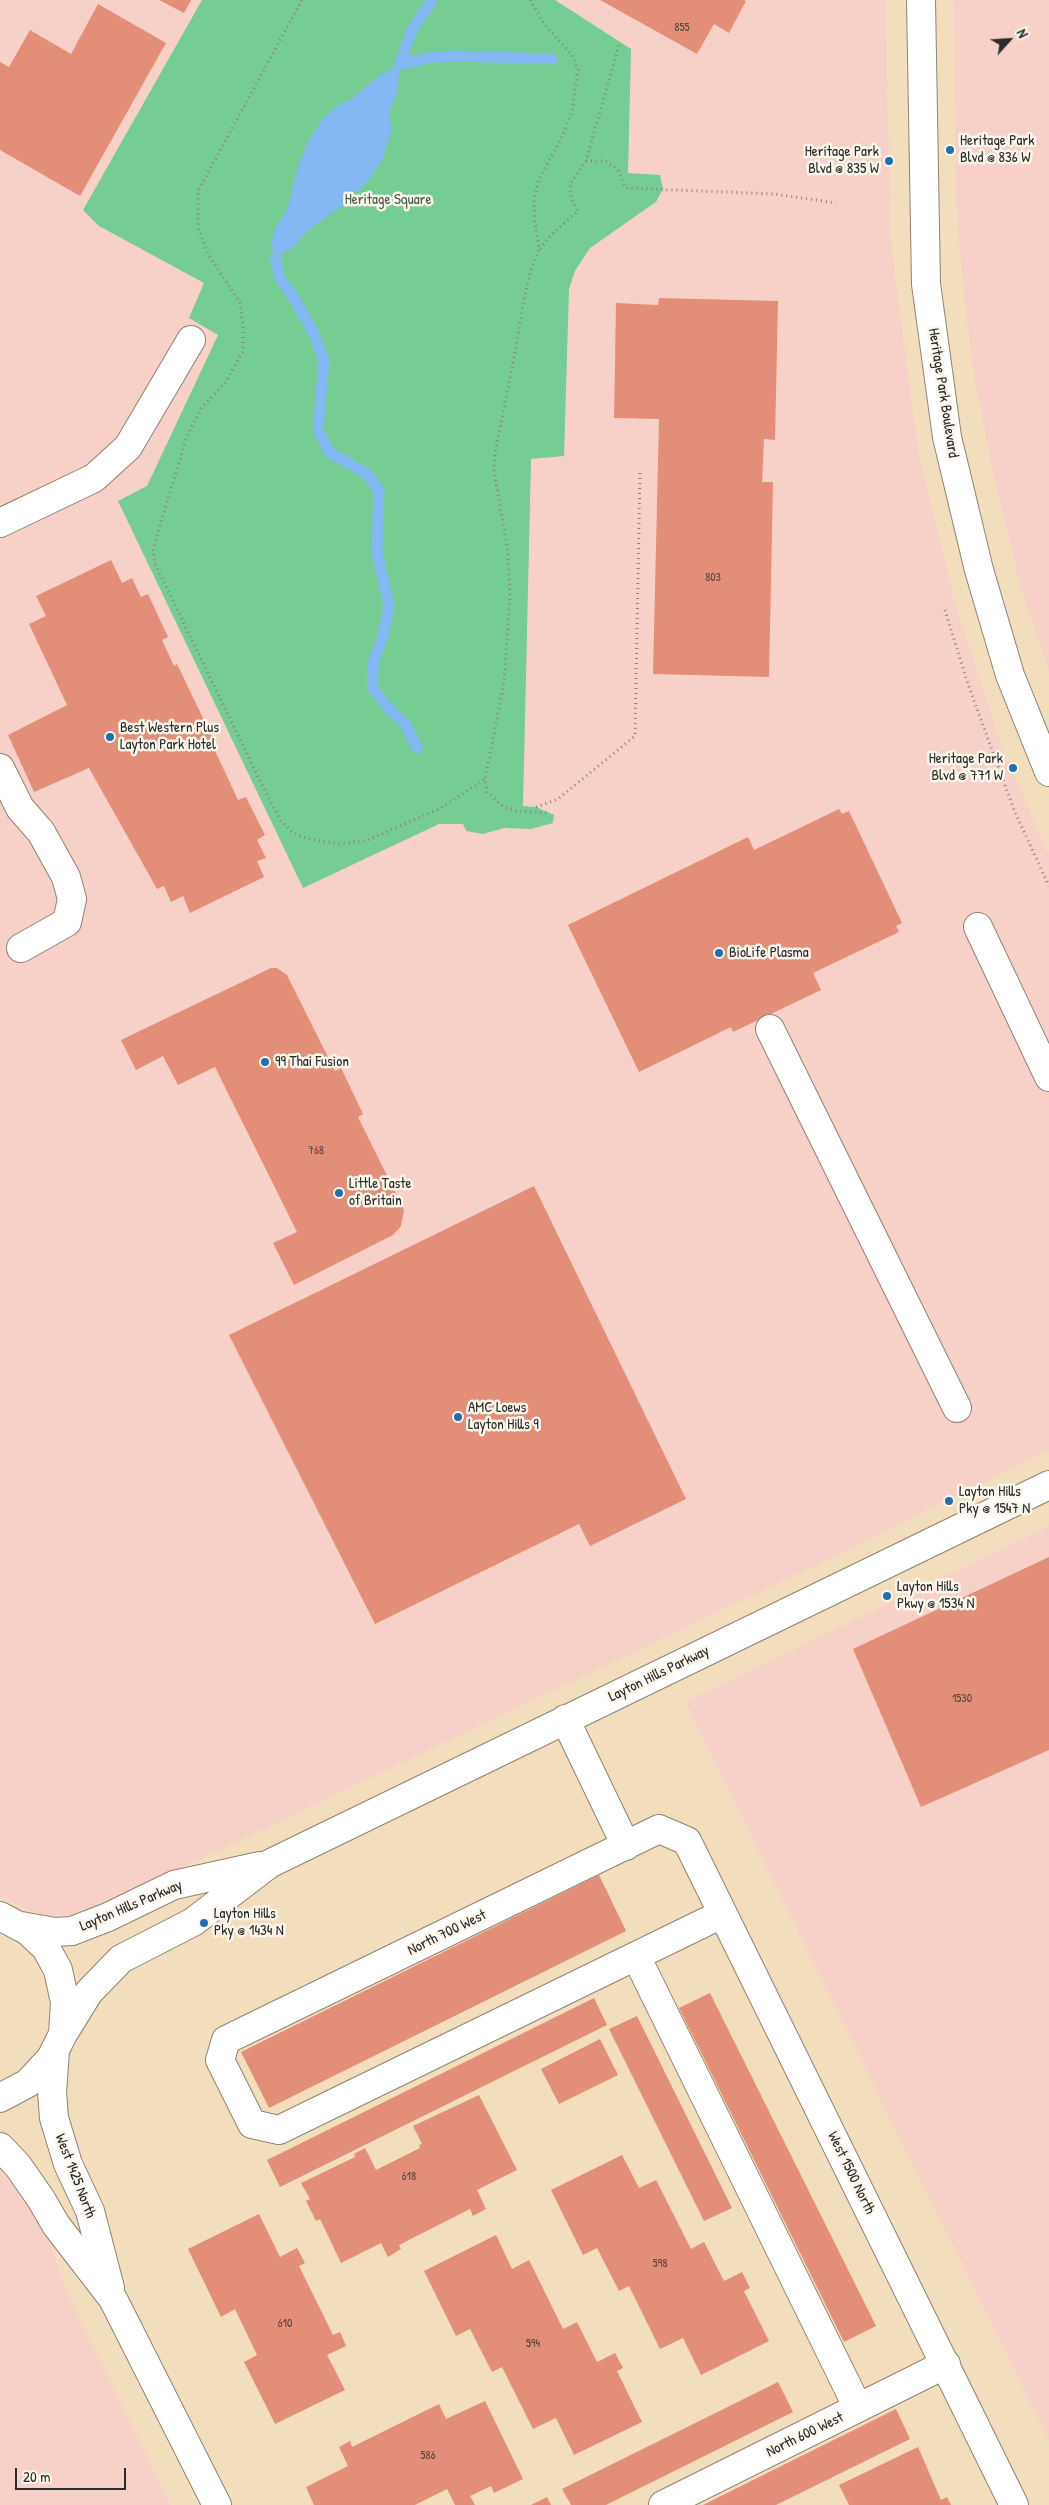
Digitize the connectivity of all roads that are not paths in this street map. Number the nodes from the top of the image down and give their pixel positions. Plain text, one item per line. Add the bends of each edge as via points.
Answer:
1 (921, 0) edge
2 (191, 340) dead end
3 (0, 523) edge
4 (0, 768) edge
5 (1049, 772) edge
6 (978, 927) dead end
7 (21, 948) dead end
8 (770, 1029) dead end
9 (1045, 1059) edge
10 (957, 1408) dead end
11 (1049, 1485) edge
12 (565, 1719) junction
13 (687, 1841) joint
14 (626, 1846) junction
15 (269, 1864) junction
16 (722, 1914) junction
17 (7, 1919) edge
18 (636, 1956) junction
19 (59, 2042) junction
20 (0, 2098) edge
21 (0, 2147) edge
22 (113, 2299) junction
23 (946, 2364) junction
24 (858, 2408) junction
25 (217, 2505) edge
26 (663, 2505) edge
27 (1014, 2505) edge

1 - 5 street, Heritage Park Boulevard via 926,284 948,437 979,570 1010,675
2 - 3 street via 128,448 94,478
4 - 7 street via 20,808 41,832 66,877 72,900 67,922
6 - 9 street
8 - 10 street
11 - 12 street, Layton Hills Parkway
12 - 14 street
12 - 15 street, Layton Hills Parkway
13 - 14 street, North 700 West via 659,1829
13 - 16 street, West 1500 North
14 - 18 street, North 700 West via 226,2040 220,2060 252,2124 279,2130
15 - 17 street, Layton Hills Parkway via 174,1885 72,1931 55,1932
15 - 19 street, Layton Hills Parkway via 192,1922 121,1959 89,1992
16 - 18 street
16 - 23 street, West 1500 North
17 - 19 street, West 1425 North via 40,1942 58,1970 65,2002
18 - 24 street
19 - 20 street, Layton Hills Parkway via 35,2078
19 - 22 street, West 1425 North via 52,2092 54,2118 68,2164 90,2211
21 - 22 street, West 1425 North via 18,2166 56,2225
22 - 25 street, West 1425 North
23 - 24 street, North 600 West
23 - 27 street, West 1500 North
24 - 26 street, North 600 West

